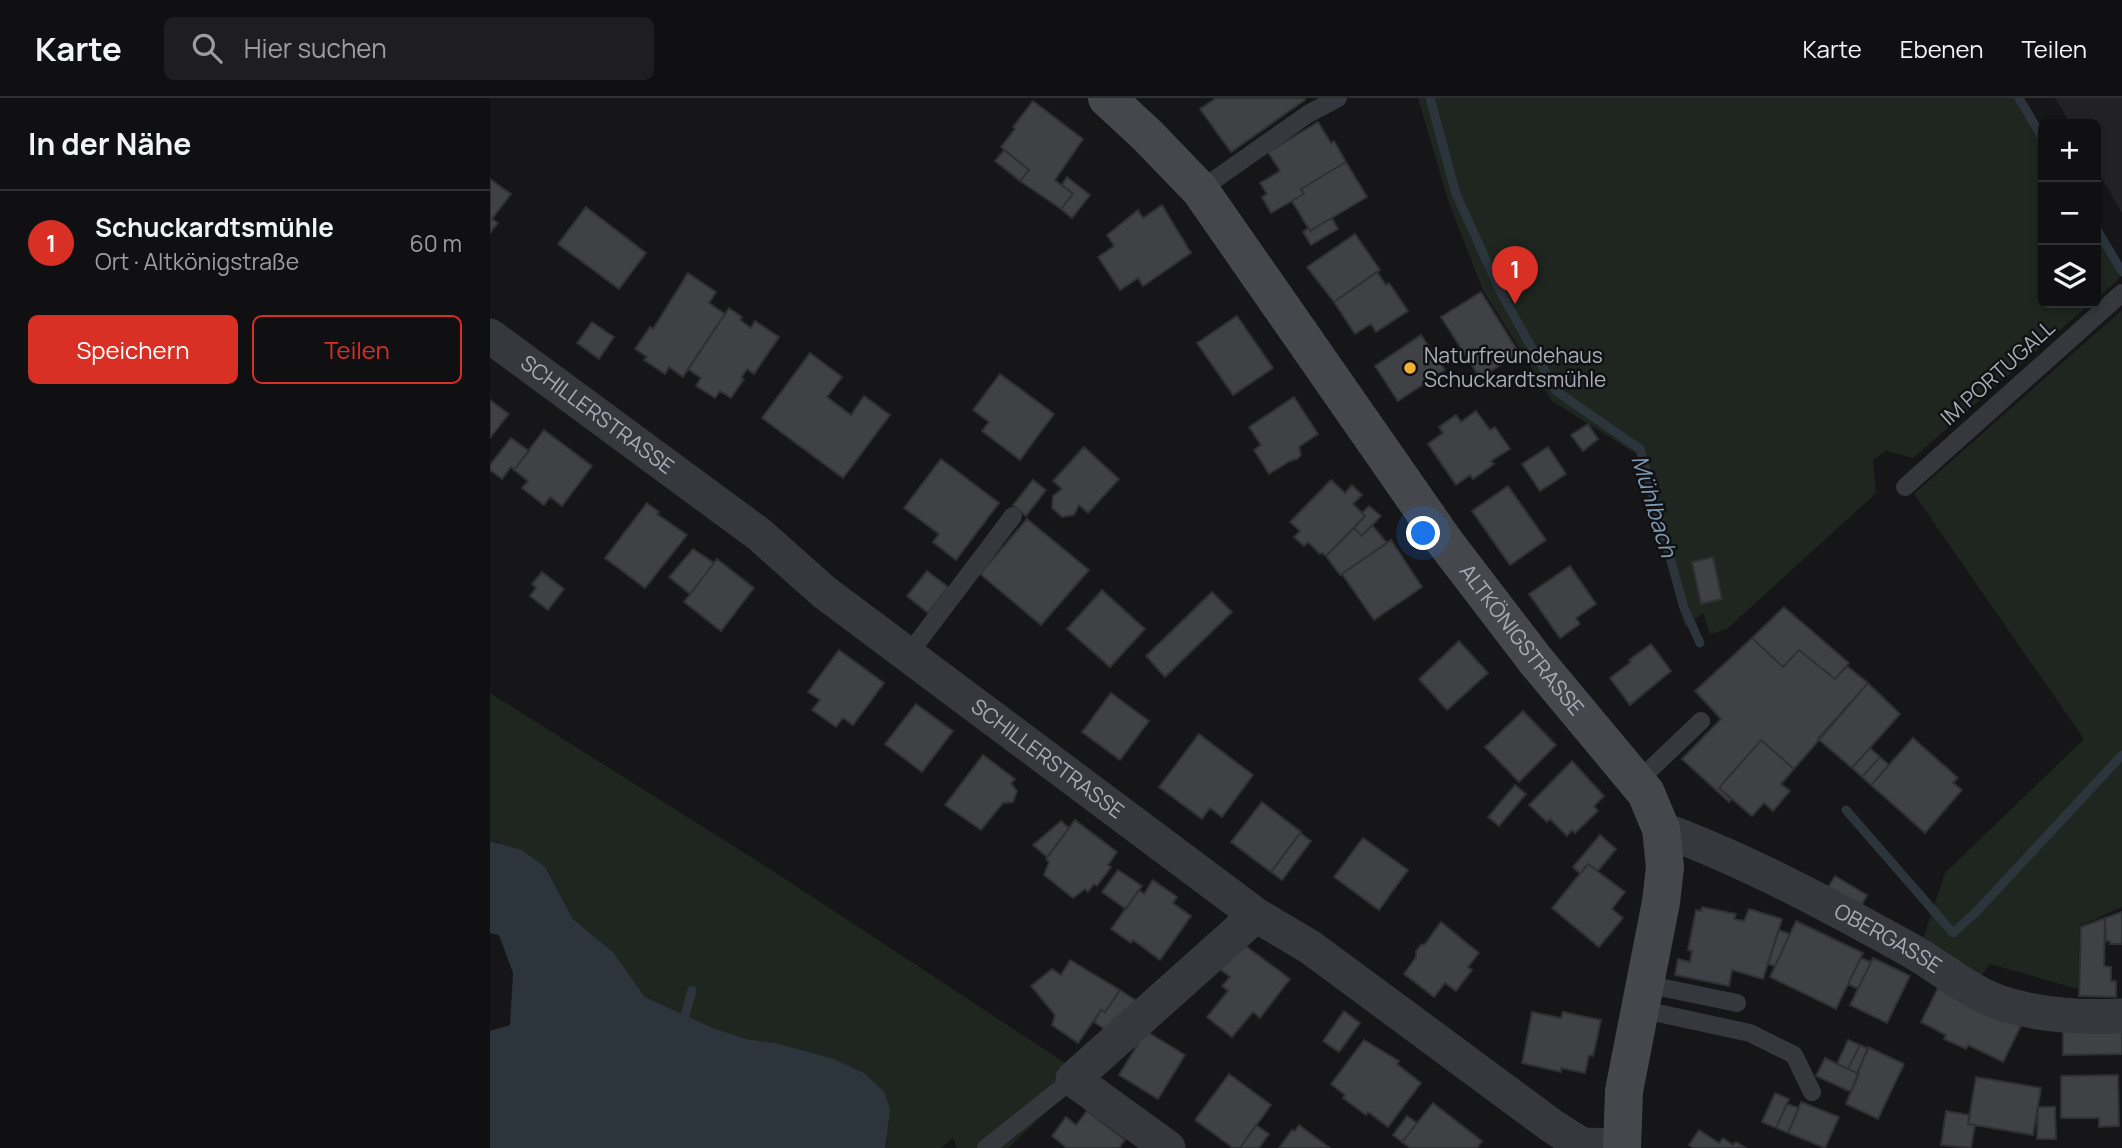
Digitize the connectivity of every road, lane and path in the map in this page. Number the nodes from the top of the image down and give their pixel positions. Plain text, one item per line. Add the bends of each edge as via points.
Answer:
1 (1107, 98) edge
2 (1338, 98) edge
3 (1200, 190) junction
4 (2122, 293) edge
5 (490, 335) edge
6 (1905, 487) dead end
7 (1013, 516) dead end
8 (908, 654) junction
9 (1701, 721) dead end
10 (1637, 782) junction
11 (1661, 829) junction
12 (1256, 915) junction
13 (1642, 997) junction
14 (1737, 1003) dead end
15 (2122, 1016) edge
16 (1073, 1079) junction
17 (1812, 1092) dead end
18 (1621, 1147) edge
19 (986, 1148) edge
20 (1168, 1148) edge

1 - 3 street, ALTKÖNIGSTRASSE
2 - 3 lane
3 - 10 street, ALTKÖNIGSTRASSE via 1445,542
4 - 6 lane, IM PORTUGALL
5 - 8 street, SCHILLERSTRASSE via 760,536 824,593
7 - 8 lane
8 - 12 street, SCHILLERSTRASSE
9 - 10 lane
10 - 11 street, ALTKÖNIGSTRASSE
11 - 13 street, ALTKÖNIGSTRASSE via 1665,867
11 - 15 street, OBERGASSE via 1815,897 1998,1002 2034,1013
12 - 16 street
12 - 18 street, SCHILLERSTRASSE via 1310,947 1552,1126 1583,1145
13 - 14 lane
13 - 17 lane via 1750,1032 1794,1055
13 - 18 street, ALTKÖNIGSTRASSE via 1624,1091
16 - 19 lane
16 - 20 street

